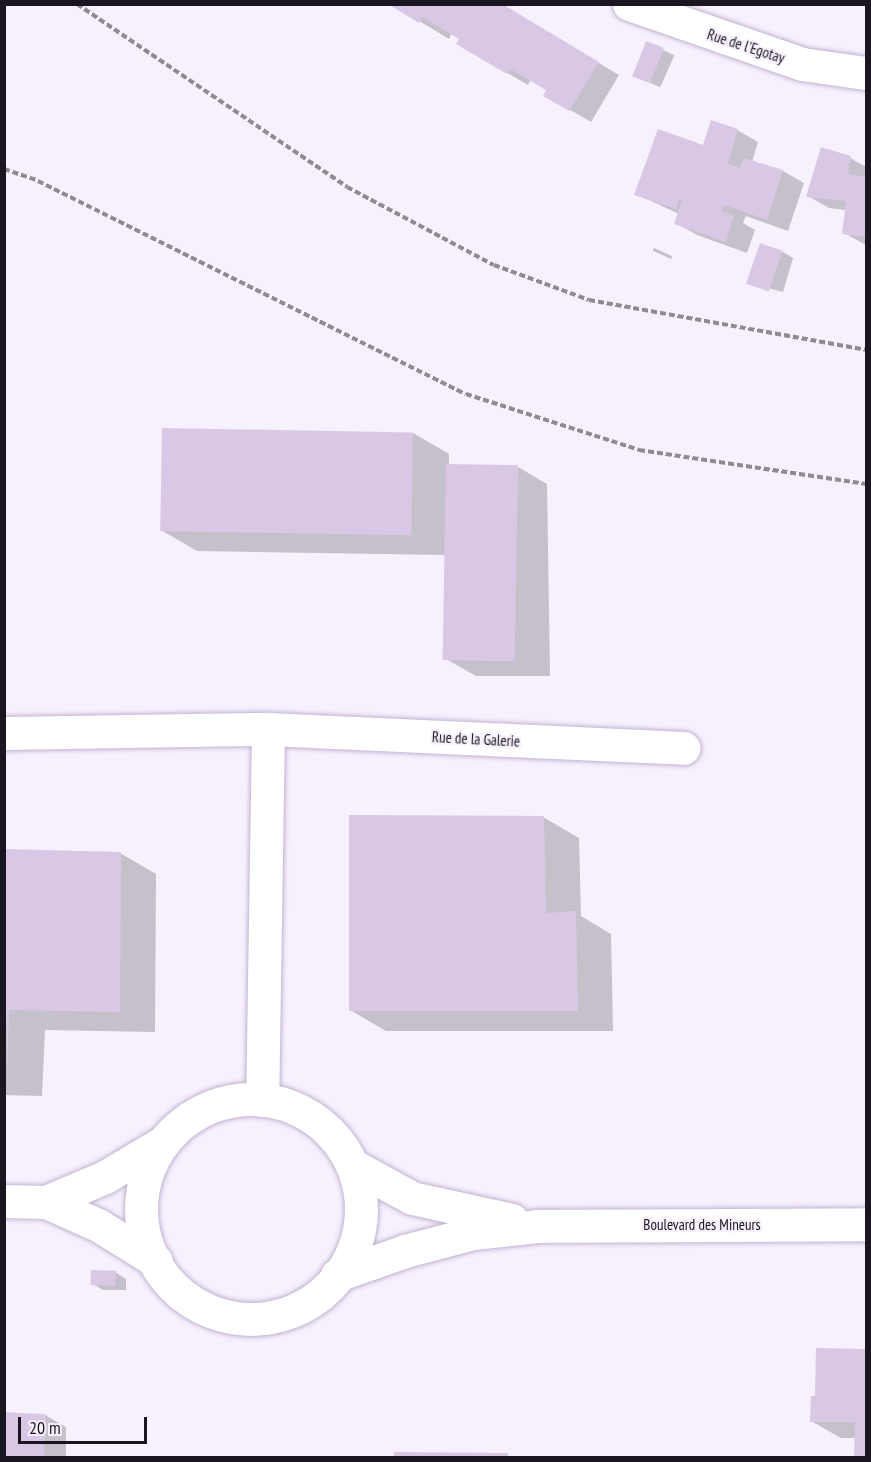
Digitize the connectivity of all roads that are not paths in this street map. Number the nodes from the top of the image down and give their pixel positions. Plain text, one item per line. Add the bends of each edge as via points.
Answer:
1 (629, 4) edge
2 (867, 72) edge
3 (268, 729) junction
4 (4, 733) edge
5 (684, 748) dead end
6 (262, 1100) junction
7 (169, 1138) junction
8 (352, 1165) junction
9 (4, 1201) edge
10 (46, 1202) junction
11 (867, 1224) edge
12 (538, 1226) junction
13 (156, 1261) junction
14 (337, 1275) junction

1 - 2 street, Rue de l'Egotay via 802,64
3 - 4 street, Rue de la Galerie
3 - 5 street, Rue de la Galerie
3 - 6 street
6 - 7 street via 215,1103 181,1122
6 - 8 street via 274,1100 307,1113 336,1139
7 - 10 street via 105,1177
7 - 13 street via 147,1166 141,1193 141,1232
8 - 12 street, Boulevard des Mineurs via 412,1198
8 - 14 street via 362,1203 361,1222 348,1263
9 - 10 street
10 - 13 street via 98,1224
11 - 12 street, Boulevard des Mineurs
12 - 14 street, Boulevard des Mineurs via 473,1233
13 - 14 street via 167,1282 203,1310 222,1317 260,1320 309,1304

